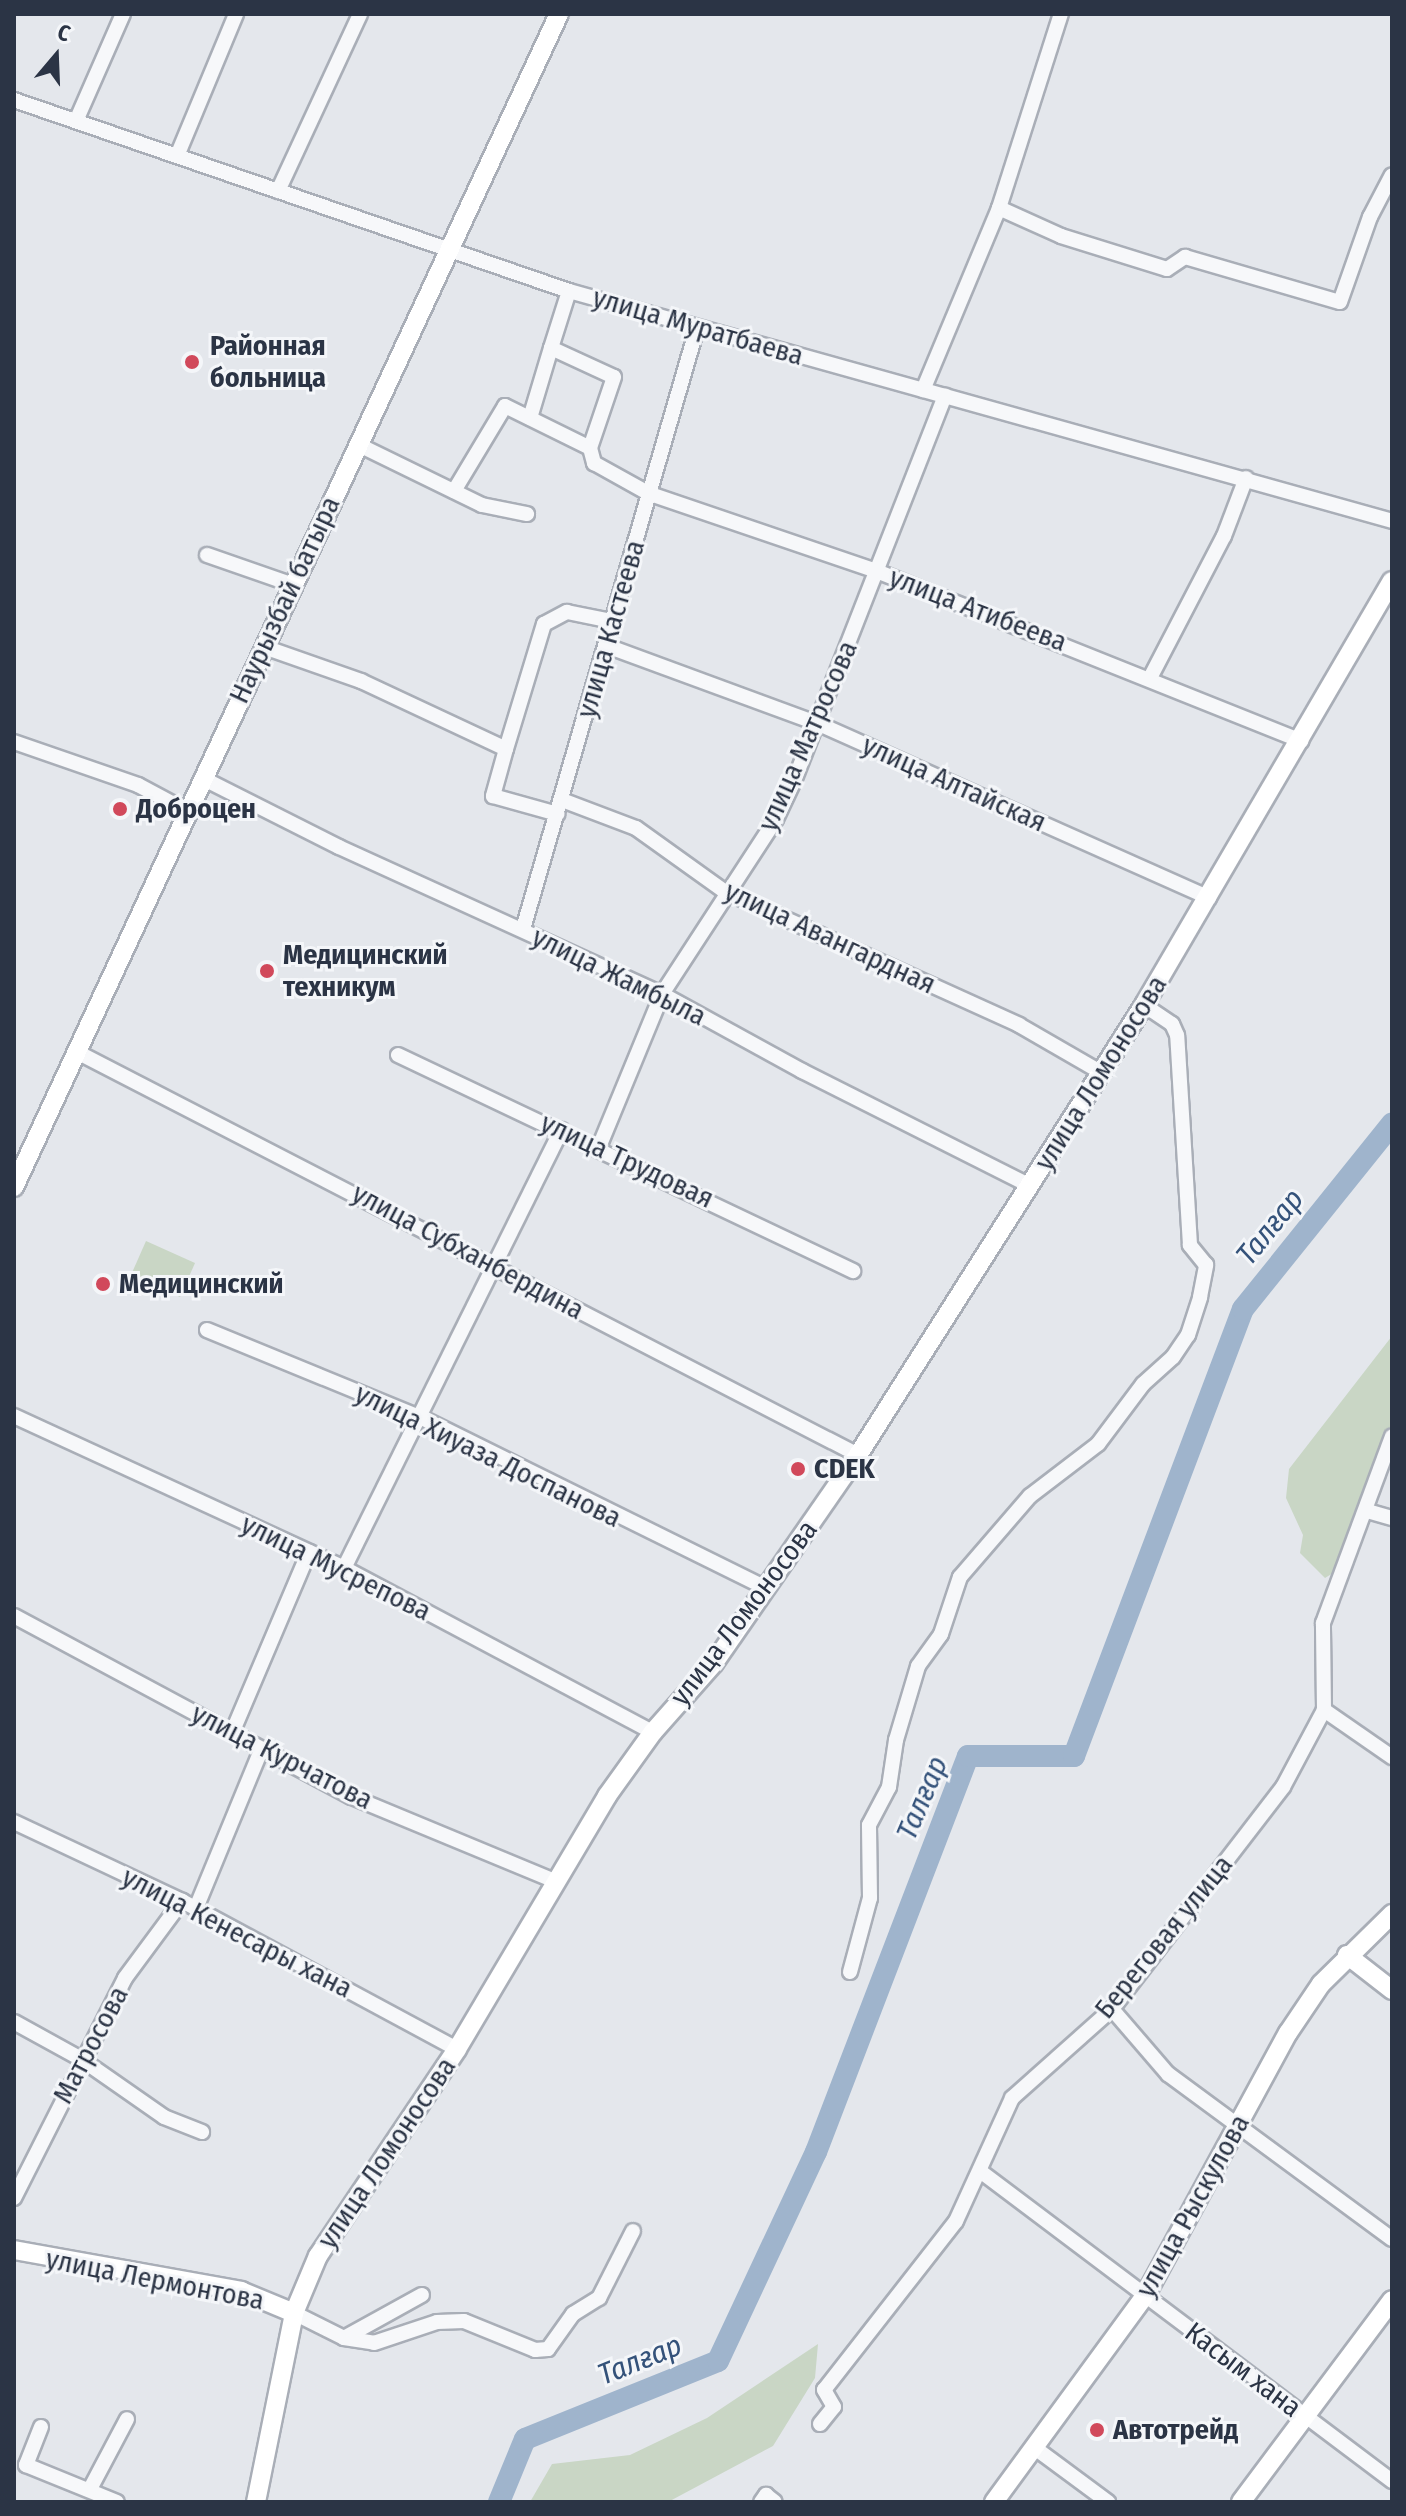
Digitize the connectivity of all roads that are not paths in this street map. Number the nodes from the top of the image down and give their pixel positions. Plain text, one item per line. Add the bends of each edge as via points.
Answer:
1 (123, 14) edge
2 (236, 14) edge
3 (360, 14) edge
4 (559, 14) edge
5 (1061, 14) edge
6 (14, 100) edge
7 (76, 121) junction
8 (177, 156) junction
9 (1392, 175) edge
10 (278, 191) junction
11 (999, 208) junction
12 (449, 250) junction
13 (569, 291) junction
14 (697, 328) junction
15 (551, 348) junction
16 (923, 390) junction
17 (945, 395) junction
18 (530, 418) junction
19 (357, 444) junction
20 (590, 448) junction
21 (1246, 478) junction
22 (454, 491) junction
23 (650, 494) junction
24 (527, 514) dead end
25 (1392, 521) edge
26 (207, 555) dead end
27 (879, 572) junction
28 (1392, 581) edge
29 (293, 585) junction
30 (612, 621) junction
31 (607, 646) junction
32 (264, 647) junction
33 (1150, 678) junction
34 (819, 724) junction
35 (1301, 741) junction
36 (14, 742) edge
37 (506, 749) junction
38 (202, 778) junction
39 (560, 807) junction
40 (187, 811) junction
41 (724, 891) junction
42 (1209, 898) junction
43 (523, 929) junction
44 (662, 994) junction
45 (1144, 1005) junction
46 (77, 1052) junction
47 (398, 1055) dead end
48 (1102, 1073) junction
49 (561, 1130) junction
50 (599, 1147) junction
51 (1031, 1186) junction
52 (14, 1187) edge
53 (493, 1265) junction
54 (853, 1271) dead end
55 (207, 1330) dead end
56 (14, 1416) edge
57 (422, 1418) junction
58 (1392, 1436) edge
59 (858, 1455) junction
60 (1367, 1511) junction
61 (1392, 1518) edge
62 (309, 1552) junction
63 (344, 1568) junction
64 (766, 1588) junction
65 (14, 1616) edge
66 (1324, 1710) junction
67 (653, 1732) junction
68 (232, 1733) junction
69 (261, 1750) junction
70 (1392, 1757) edge
71 (14, 1822) edge
72 (557, 1882) junction
73 (182, 1901) junction
74 (196, 1908) junction
75 (1392, 1914) edge
76 (1347, 1955) junction
77 (850, 1972) dead end
78 (1392, 1990) edge
79 (1112, 2009) junction
80 (14, 2022) edge
81 (457, 2049) junction
82 (81, 2059) junction
83 (1238, 2125) junction
84 (202, 2132) dead end
85 (980, 2171) junction
86 (14, 2198) edge
87 (633, 2231) dead end
88 (1392, 2239) edge
89 (14, 2250) edge
90 (422, 2295) dead end
91 (1145, 2296) junction
92 (1392, 2300) edge
93 (294, 2313) junction
94 (344, 2338) junction
95 (1306, 2418) junction
96 (127, 2419) dead end
97 (820, 2424) dead end
98 (41, 2427) dead end
99 (1035, 2448) junction
100 (1392, 2481) edge
101 (90, 2489) junction
102 (117, 2502) edge
103 (256, 2502) edge
104 (994, 2502) edge
105 (1108, 2502) edge
106 (1241, 2502) edge

1 - 7 street
2 - 8 street
3 - 10 street
4 - 12 main road, Наурызбай батыра
5 - 11 street
6 - 7 street, улица Муратбаева
7 - 8 street, улица Муратбаева
8 - 10 street, улица Муратбаева
9 - 11 street via 1370,217 1340,302 1185,257 1167,269 1061,236
10 - 12 street, улица Муратбаева
11 - 16 street
12 - 13 street, улица Муратбаева
12 - 19 main road, Наурызбай батыра
13 - 14 street, улица Муратбаева
13 - 15 street
14 - 16 street, улица Муратбаева
14 - 23 street, улица Кастеева
15 - 18 street
15 - 20 street via 614,377
16 - 17 street, улица Муратбаева
17 - 21 street, улица Муратбаева
17 - 27 street, улица Матросова
18 - 20 street
18 - 22 street via 505,406
19 - 22 street
19 - 29 main road, Наурызбай батыра
20 - 23 street, улица Атибеева via 594,463
21 - 25 street, улица Муратбаева
21 - 33 street via 1224,536
22 - 24 street via 482,505
23 - 27 street, улица Атибеева
23 - 30 street, улица Кастеева
26 - 29 street
27 - 33 street, улица Атибеева
27 - 34 street, улица Матросова
28 - 35 main road, улица Ломоносова
29 - 32 main road, Наурызбай батыра
30 - 31 street, улица Кастеева
30 - 37 street via 567,612 544,624
31 - 34 street, улица Алтайская
31 - 39 street, улица Кастеева
32 - 37 street via 361,681
32 - 38 main road, Наурызбай батыра
33 - 35 street, улица Атибеева
34 - 41 street, улица Матросова via 776,819
34 - 42 street, улица Алтайская
35 - 42 main road, улица Ломоносова
36 - 40 street via 138,785
37 - 39 street, улица Авангардная via 493,796
38 - 40 main road, Наурызбай батыра
38 - 43 street, улица Жамбыла via 339,847
39 - 41 street, улица Авангардная via 636,828
39 - 43 street, улица Кастеева
40 - 46 main road, Наурызбай батыра
41 - 44 street, улица Матросова
41 - 48 street, улица Авангардная via 1019,1025
42 - 45 main road, улица Ломоносова
43 - 44 street, улица Жамбыла
44 - 50 street, улица Матросова
44 - 51 street, улица Жамбыла
45 - 48 main road, улица Ломоносова
45 - 77 street via 1172,1024 1177,1035 1190,1245 1206,1265 1200,1297 1188,1335 1173,1357 1143,1384 1098,1444 1030,1496 960,1577 941,1634 918,1666 896,1740 889,1787 869,1825 870,1898
46 - 52 main road, Наурызбай батыра
46 - 53 street, улица Субханбердина
47 - 49 street, улица Трудовая
48 - 51 main road, улица Ломоносова
49 - 50 street, улица Трудовая
49 - 53 street
50 - 54 street, улица Трудовая
51 - 59 main road, улица Ломоносова
53 - 57 street
53 - 59 street, улица Субханбердина
55 - 57 street, улица Хиуаза Доспанова
56 - 62 street, улица Мусрепова
57 - 63 street
57 - 64 street, улица Хиуаза Доспанова
58 - 60 street, Береговая улица
59 - 64 main road, улица Ломоносова
60 - 61 street
60 - 66 street, Береговая улица via 1323,1623
62 - 63 street, улица Мусрепова
62 - 68 street
63 - 67 street, улица Мусрепова
64 - 67 main road, улица Ломоносова via 714,1663
65 - 68 street, улица Курчатова
66 - 70 street
66 - 79 street, Береговая улица via 1283,1787
67 - 72 main road, улица Ломоносова
68 - 69 street, улица Курчатова
69 - 72 street, улица Курчатова via 352,1797
69 - 74 street
71 - 73 street, улица Кенесары хана
72 - 81 main road, улица Ломоносова
73 - 74 street, улица Кенесары хана
73 - 82 street, Матросова via 125,1978
74 - 81 street, улица Кенесары хана
75 - 76 main road, улица Рыскулова
76 - 78 main road
76 - 83 main road, улица Рыскулова via 1288,2033
79 - 83 street via 1168,2074
79 - 85 street, Береговая улица via 1012,2098
80 - 82 street
81 - 93 main road, улица Ломоносова via 318,2256
82 - 84 street via 164,2117
82 - 86 street, Матросова
83 - 88 street
83 - 91 main road, улица Рыскулова
85 - 91 street, Касым хана
85 - 97 street, Береговая улица via 956,2221 824,2390 834,2407
87 - 94 street via 599,2298 573,2314 548,2349 535,2350 464,2321 437,2322 374,2343
89 - 93 main road, улица Лермонтова via 241,2291
90 - 94 street via 368,2320
91 - 95 street, Касым хана
91 - 99 main road, улица Рыскулова
92 - 95 main road
93 - 94 street
93 - 103 main road, улица Ломоносова
95 - 100 street, Касым хана
95 - 106 main road
96 - 101 street
98 - 101 street via 26,2465
99 - 104 main road, улица Рыскулова
99 - 105 street
101 - 102 street

